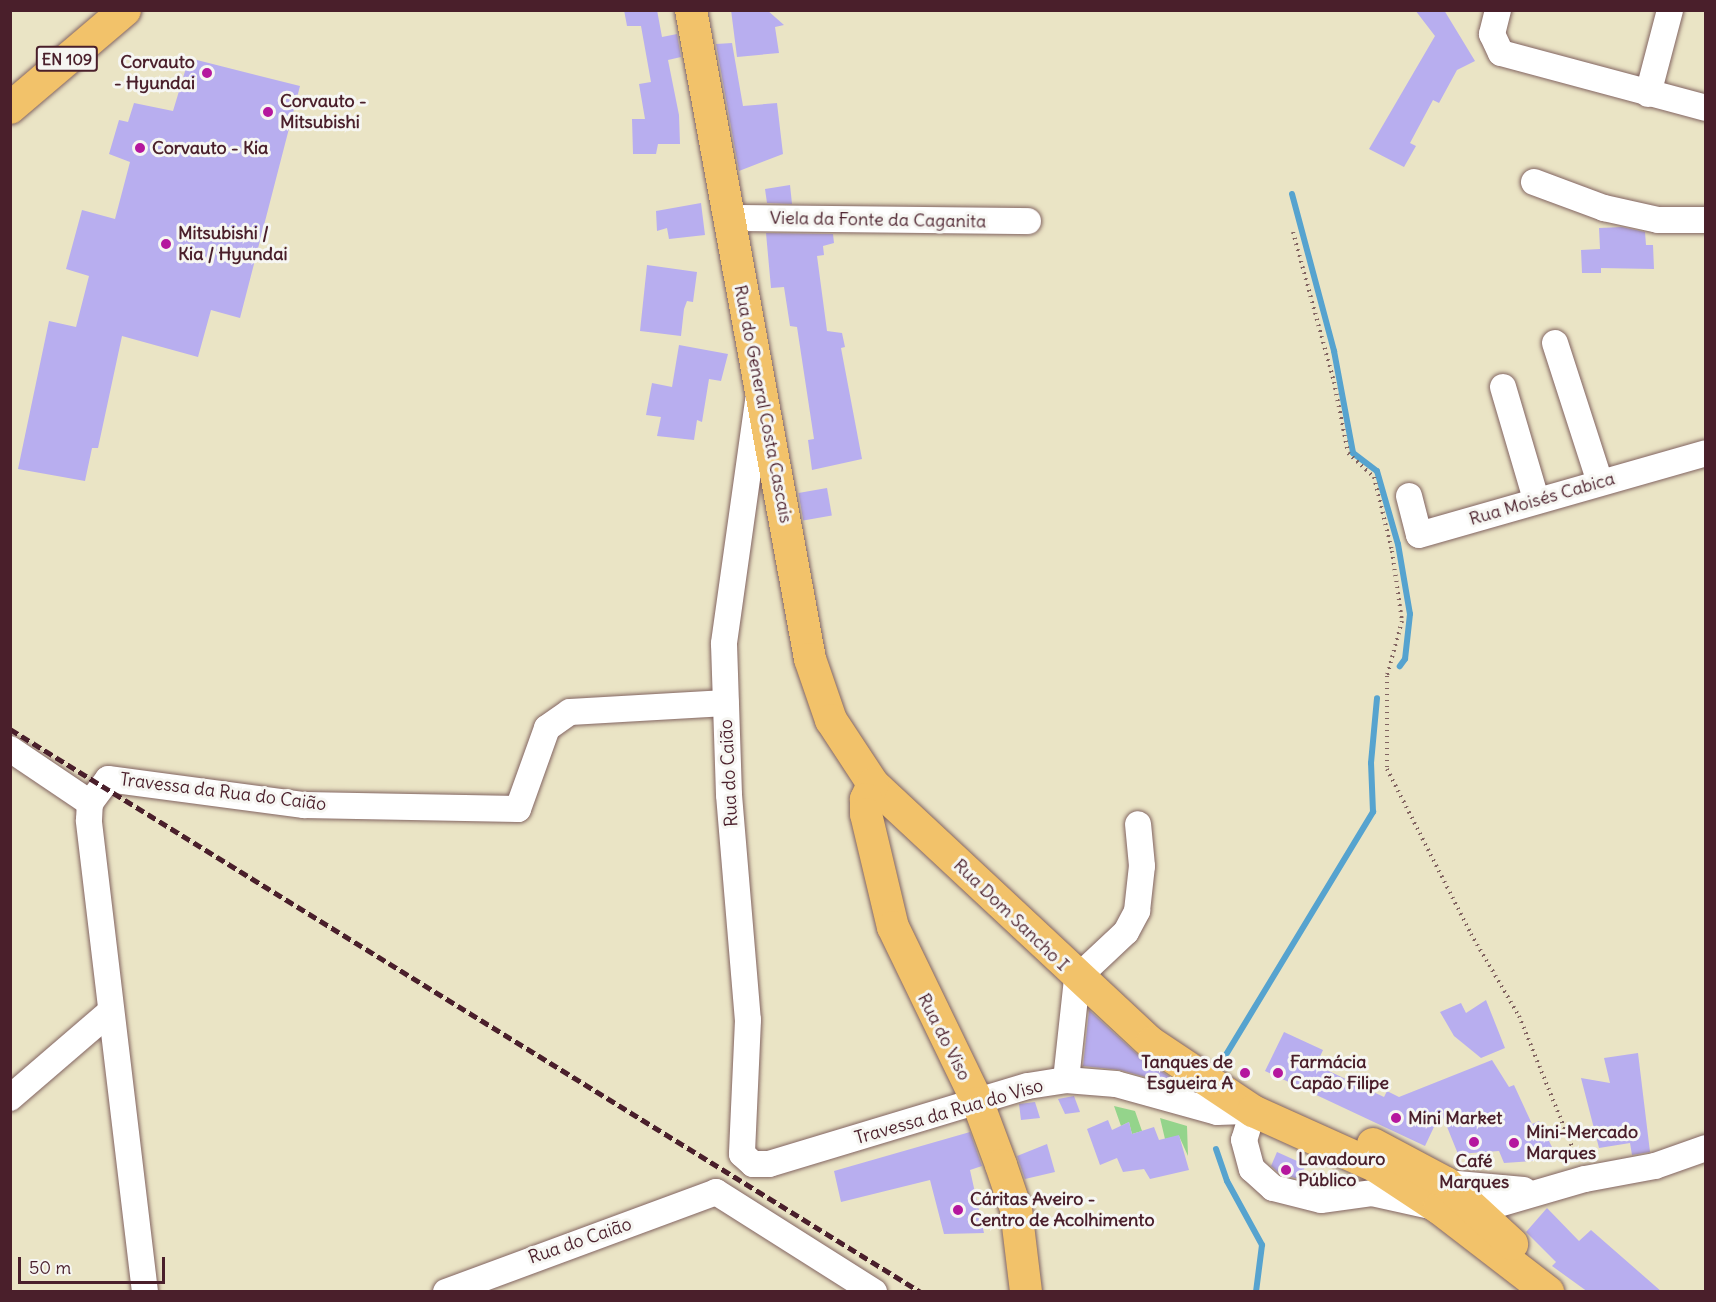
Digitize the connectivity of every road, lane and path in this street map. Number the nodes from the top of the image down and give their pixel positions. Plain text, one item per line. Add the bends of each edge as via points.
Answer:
1 (95, 10) edge
2 (124, 10) edge
3 (691, 10) edge
4 (1498, 10) edge
5 (1670, 10) edge
6 (10, 82) edge
7 (1648, 94) junction
8 (10, 108) edge
9 (1706, 108) edge
10 (1534, 182) dead end
11 (729, 218) junction
12 (1706, 220) edge
13 (1028, 221) dead end
14 (1293, 232) dead end
15 (1555, 343) dead end
16 (761, 380) junction
17 (1503, 387) dead end
18 (1706, 453) edge
19 (1600, 482) junction
20 (1409, 496) dead end
21 (1536, 499) junction
22 (726, 703) junction
23 (10, 749) edge
24 (873, 784) junction
25 (90, 803) junction
26 (1138, 824) dead end
27 (1077, 978) junction
28 (110, 1012) junction
29 (1151, 1043) junction
30 (1066, 1080) junction
31 (10, 1098) edge
32 (978, 1103) junction
33 (1252, 1111) junction
34 (1705, 1148) edge
35 (753, 1164) joint
36 (1375, 1166) junction
37 (1585, 1179) junction
38 (1442, 1196) junction
39 (1495, 1215) junction
40 (145, 1292) edge
41 (446, 1292) edge
42 (874, 1292) edge
43 (1026, 1292) edge
44 (1548, 1292) edge
45 (1563, 1292) edge

1 - 6 main road, EN 109
2 - 8 main road, EN 109
3 - 11 main road, Rua do General Costa Cascais
4 - 7 street via 1492,34 1501,53
5 - 7 street
7 - 9 street
10 - 12 street via 1604,208 1647,218
11 - 13 street, Viela da Fonte da Caganita
11 - 16 main road, Rua do General Costa Cascais
14 - 37 path via 1334,382 1348,453 1374,477 1392,551 1402,621 1400,641 1387,676 1387,769 1519,1016
15 - 19 street
16 - 22 street, Rua do Caião via 724,644
16 - 24 main road, Rua do General Costa Cascais via 810,659 831,720
17 - 21 street
18 - 19 street, Rua Moisés Cabica
19 - 21 street, Rua Moisés Cabica
20 - 21 street, Rua Moisés Cabica via 1419,536
22 - 25 street, Travessa da Rua do Caião via 570,712 547,728 518,809 304,805 108,779
22 - 35 street, Rua do Caião via 729,795 748,1020 742,1154
23 - 25 street
24 - 27 main road, Rua Dom Sancho I
24 - 32 main road, Rua do Viso via 866,799 866,814 893,927
25 - 28 street
26 - 27 street via 1142,866 1137,911 1126,932
27 - 29 main road, Rua Dom Sancho I
27 - 30 street
28 - 31 street
28 - 40 street
29 - 33 main road, Rua Dom Sancho I
29 - 38 main road, Rua Dom Sancho I via 1279,1100
30 - 32 street, Travessa da Rua do Viso via 1028,1086
30 - 33 street, Travessa da Rua do Viso via 1116,1084 1217,1112
32 - 35 street, Travessa da Rua do Viso via 769,1164
32 - 43 main road, Rua do Viso via 1016,1209
33 - 36 main road, Rua Dom Sancho I
33 - 38 street via 1244,1140 1252,1169 1273,1188 1321,1200 1372,1193
34 - 37 street via 1655,1166
36 - 38 main road, Rua Dom Sancho I
36 - 39 street, Rua Dom Sancho I via 1439,1198
37 - 39 street
38 - 39 main road, Rua Dom Sancho I
39 - 44 main road, Rua Dom Sancho I
39 - 45 main road, Rua Dom Sancho I
41 - 42 street, Rua do Caião via 716,1192

